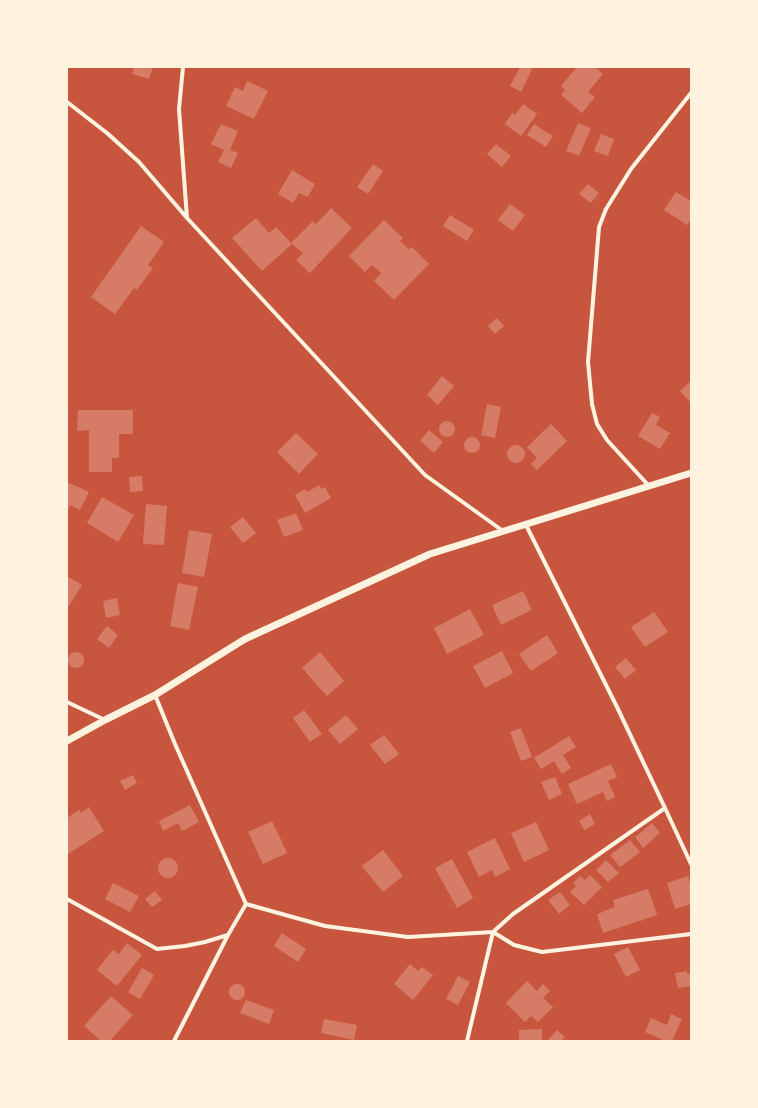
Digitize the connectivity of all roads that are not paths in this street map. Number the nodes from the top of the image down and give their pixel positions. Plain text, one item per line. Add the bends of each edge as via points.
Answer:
1 (183, 67) edge
2 (691, 93) edge
3 (67, 102) edge
4 (187, 218) junction
5 (691, 473) edge
6 (649, 486) junction
7 (526, 525) junction
8 (504, 531) junction
9 (155, 695) junction
10 (67, 702) edge
11 (105, 720) junction
12 (67, 741) edge
13 (666, 808) junction
14 (691, 864) edge
15 (67, 899) edge
16 (246, 904) junction
17 (493, 932) junction
18 (691, 934) edge
19 (228, 935) junction
20 (174, 1041) edge
21 (467, 1041) edge

1 - 4 street via 179,108
2 - 6 street via 631,169 606,209 599,227 588,362 592,404 597,424 607,440
3 - 4 street via 107,133 138,162
4 - 8 street via 425,475
5 - 6 street
6 - 7 street
7 - 8 street
7 - 13 street
8 - 9 street via 430,554 245,639
9 - 11 street
9 - 16 street
10 - 11 street
11 - 12 street
13 - 14 street
13 - 17 street via 513,914
15 - 19 street via 157,949 185,946
16 - 17 street via 325,926 408,937
16 - 19 street
17 - 18 street via 514,945 542,952
17 - 21 street
19 - 20 street

